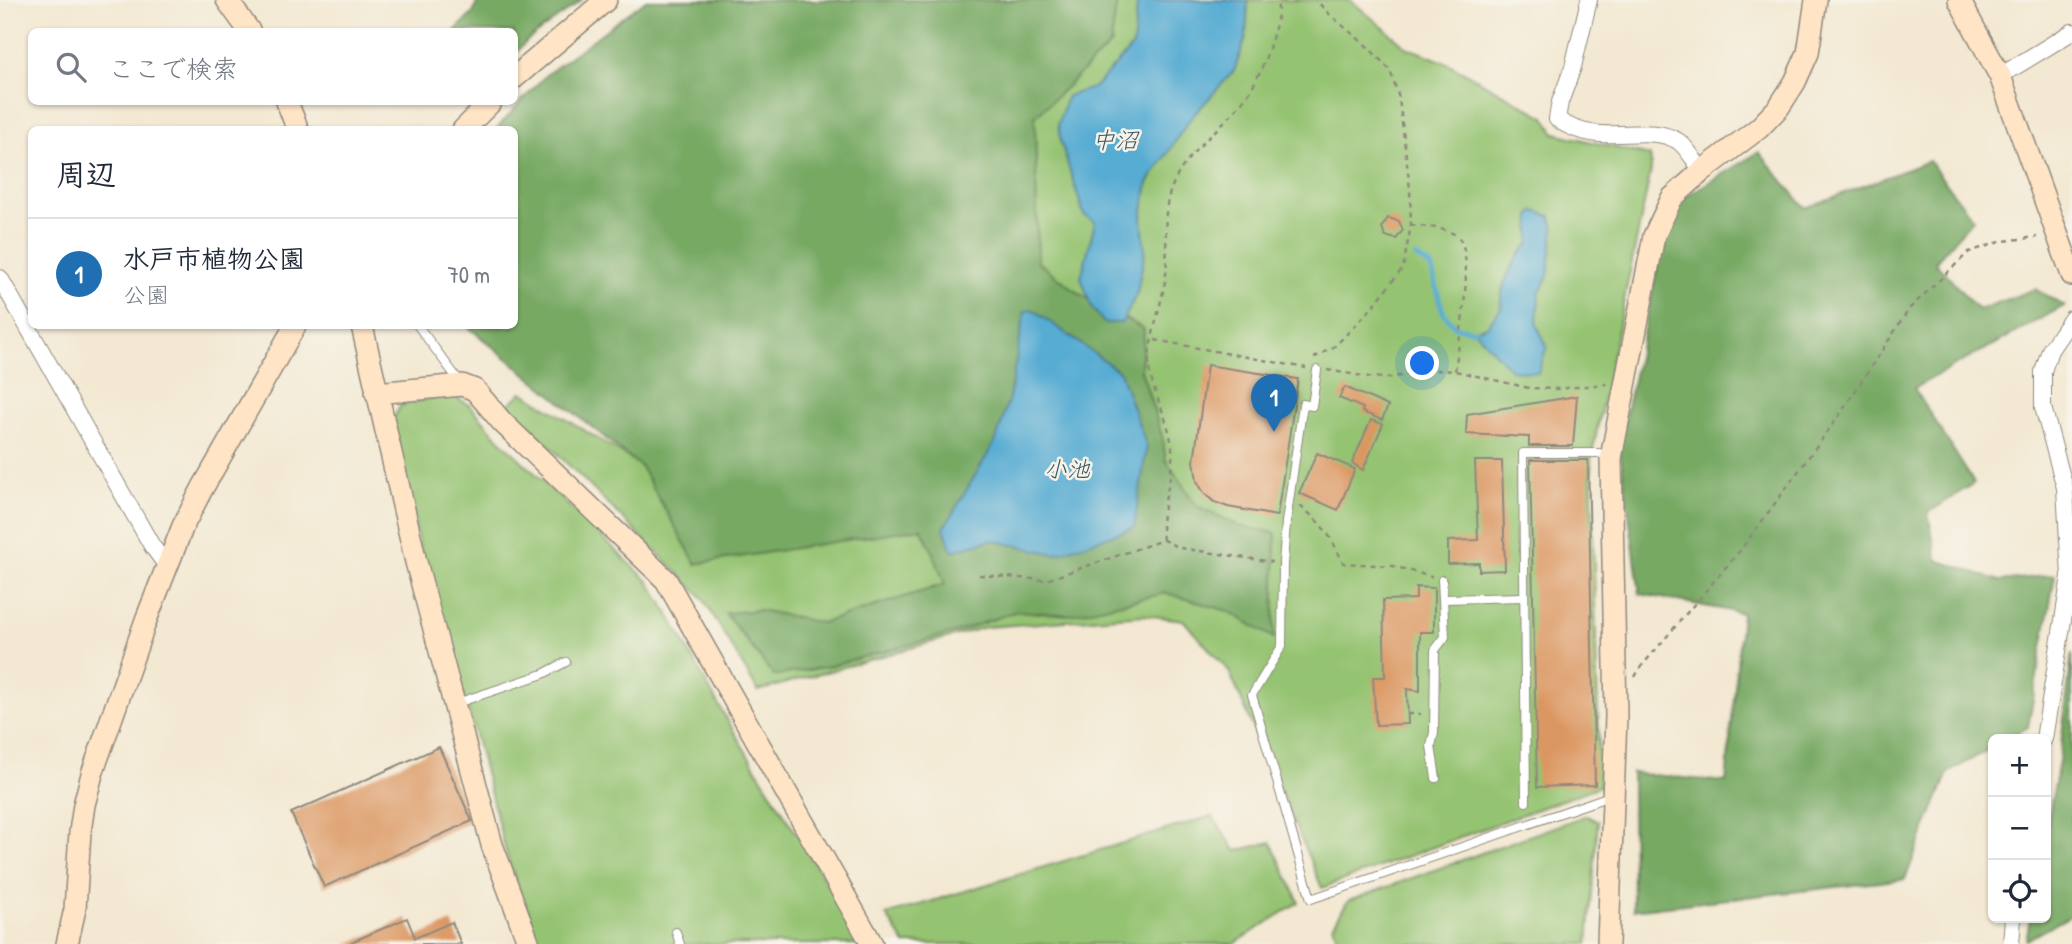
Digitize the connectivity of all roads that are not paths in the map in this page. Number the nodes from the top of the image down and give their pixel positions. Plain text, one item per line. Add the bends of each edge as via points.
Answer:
1 (227, 0) edge
2 (606, 0) edge
3 (1589, 0) edge
4 (1816, 0) edge
5 (1959, 0) edge
6 (247, 28) edge
7 (2072, 32) edge
8 (518, 75) edge
9 (2000, 76) junction
10 (288, 105) edge
11 (488, 105) edge
12 (296, 126) edge
13 (467, 126) edge
14 (1702, 171) junction
15 (2072, 275) edge
16 (0, 278) edge
17 (2072, 318) edge
18 (28, 327) edge
19 (29, 329) edge
20 (293, 329) edge
21 (363, 329) edge
22 (420, 329) edge
23 (1317, 370) road end
24 (462, 385) junction
25 (376, 393) junction
26 (1611, 458) junction
27 (167, 566) junction
28 (1442, 580) road end
29 (1523, 597) junction
30 (1444, 599) junction
31 (566, 662) dead end
32 (454, 704) junction
33 (2045, 734) edge
34 (1436, 778) dead end
35 (1613, 795) junction
36 (1526, 802) dead end
37 (2013, 923) edge
38 (676, 932) dead end
39 (67, 944) edge
40 (529, 944) edge
41 (680, 944) edge
42 (872, 944) edge
43 (1608, 944) edge
44 (2011, 944) edge

1 - 6 street
2 - 8 street
3 - 14 street via 1557,119 1571,129 1599,136 1658,134 1679,142
4 - 14 street via 1808,53 1779,107
5 - 9 street
7 - 9 street
9 - 15 street
10 - 12 street
11 - 13 street
14 - 26 street via 1672,198 1654,236
16 - 18 street
17 - 33 street via 2050,350 2043,371 2043,407 2065,488 2070,576
19 - 27 street
20 - 27 street via 202,489
21 - 25 street
22 - 24 lane
23 - 35 lane via 1312,406 1303,404 1289,501 1282,646 1252,695 1311,899
24 - 25 street
24 - 42 street via 475,390 502,422 666,580
25 - 32 street
26 - 29 lane via 1599,453 1523,453
26 - 35 street
27 - 39 street via 92,774
28 - 30 lane
29 - 30 lane
29 - 36 lane
30 - 34 lane via 1445,637 1435,650 1431,746
31 - 32 lane
32 - 40 street via 492,845
35 - 43 street
37 - 44 street
38 - 41 lane

